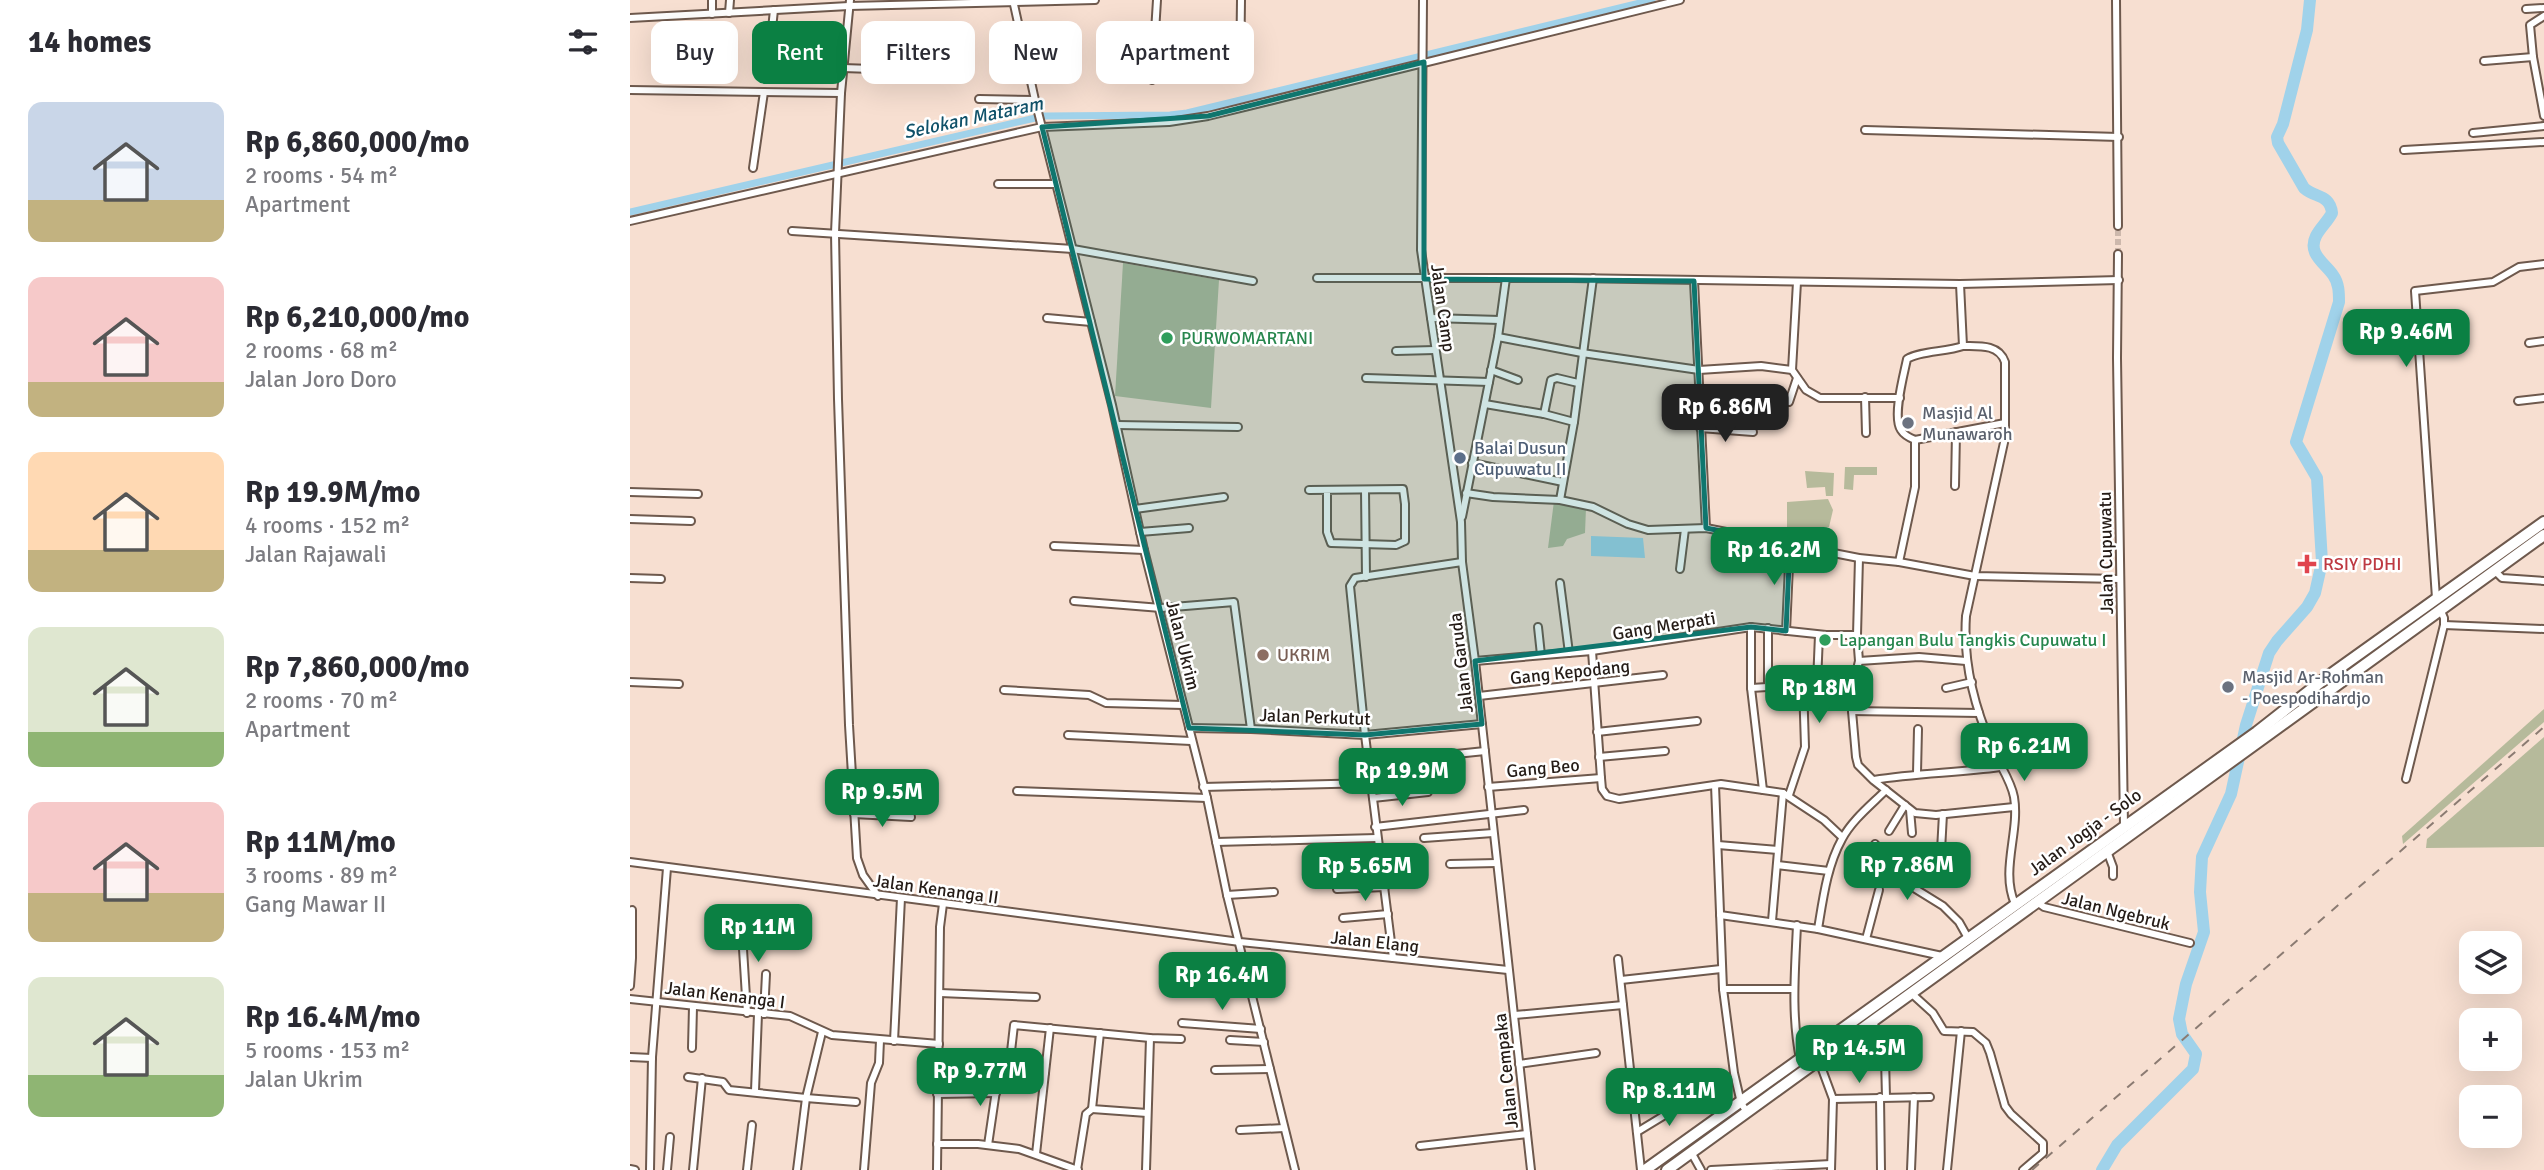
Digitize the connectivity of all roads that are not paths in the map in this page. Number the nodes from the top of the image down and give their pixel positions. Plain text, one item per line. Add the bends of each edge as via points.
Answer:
1 (712, 0) edge
2 (730, 0) edge
3 (794, 0) edge
4 (1086, 0) edge
5 (1095, 0) edge
6 (1157, 0) edge
7 (1241, 0) edge
8 (1423, 0) edge
9 (1680, 0) edge
10 (2116, 0) edge
11 (1013, 1) edge
12 (849, 3) edge
13 (2544, 8) edge
14 (794, 9) junction
15 (2526, 9) dead end
16 (774, 10) junction
17 (729, 13) junction
18 (712, 14) junction
19 (2544, 16) edge
20 (630, 18) edge
21 (773, 21) edge
22 (1157, 21) edge
23 (1241, 21) edge
24 (847, 29) edge
25 (2533, 57) junction
26 (1424, 59) junction
27 (2484, 61) dead end
28 (842, 84) edge
29 (630, 90) edge
30 (764, 92) junction
31 (841, 93) junction
32 (979, 99) dead end
33 (1035, 100) junction
34 (2544, 116) edge
35 (1041, 124) junction
36 (2544, 126) edge
37 (1865, 130) dead end
38 (2473, 133) dead end
39 (2119, 137) junction
40 (2544, 142) edge
41 (2404, 150) dead end
42 (753, 168) dead end
43 (839, 171) junction
44 (998, 184) dead end
45 (1056, 184) junction
46 (630, 221) edge
47 (2118, 226) tunnel mouth
48 (792, 231) dead end
49 (835, 233) junction
50 (1073, 249) junction
51 (2118, 254) tunnel mouth
52 (2544, 264) edge
53 (1317, 278) dead end
54 (1506, 278) junction
55 (1593, 278) junction
56 (1424, 279) junction
57 (2119, 280) junction
58 (1253, 281) dead end
59 (1694, 281) junction
60 (1797, 282) junction
61 (1960, 284) junction
62 (1047, 318) dead end
63 (1430, 318) junction
64 (1500, 320) junction
65 (1091, 322) junction
66 (1498, 337) junction
67 (2544, 341) edge
68 (2529, 343) dead end
69 (1963, 346) junction
70 (1435, 350) junction
71 (1396, 351) dead end
72 (1582, 353) junction
73 (1491, 370) junction
74 (1699, 370) junction
75 (1792, 370) junction
76 (1366, 378) dead end
77 (1797, 378) junction
78 (1518, 380) dead end
79 (1440, 381) junction
80 (1489, 382) junction
81 (1578, 383) junction
82 (1865, 397) junction
83 (1900, 398) junction
84 (2544, 398) edge
85 (2518, 401) dead end
86 (1789, 402) dead end
87 (1485, 404) junction
88 (1544, 414) junction
89 (1574, 422) junction
90 (2005, 422) junction
91 (1116, 425) junction
92 (1238, 427) dead end
93 (1700, 428) junction
94 (1753, 432) dead end
95 (1956, 432) junction
96 (1866, 433) dead end
97 (1915, 440) junction
98 (1472, 463) junction
99 (1563, 482) junction
100 (1955, 486) dead end
101 (1309, 490) dead end
102 (1365, 490) junction
103 (1327, 491) junction
104 (630, 492) edge
105 (698, 494) dead end
106 (1466, 494) junction
107 (1224, 497) dead end
108 (1560, 500) junction
109 (1135, 509) junction
110 (630, 519) edge
111 (691, 521) dead end
112 (1461, 522) junction
113 (2544, 522) edge
114 (1189, 528) dead end
115 (1706, 528) junction
116 (1685, 529) junction
117 (1140, 532) junction
118 (2544, 535) edge
119 (1790, 544) junction
120 (1365, 545) junction
121 (1054, 546) dead end
122 (1144, 550) junction
123 (1859, 558) junction
124 (1462, 562) junction
125 (1899, 562) junction
126 (1680, 569) dead end
127 (2494, 570) junction
128 (1975, 576) junction
129 (1366, 577) junction
130 (630, 578) edge
131 (661, 579) dead end
132 (2120, 579) junction
133 (2544, 581) edge
134 (1560, 583) dead end
135 (1074, 601) dead end
136 (2438, 603) junction
137 (1161, 608) junction
138 (2408, 625) junction
139 (2444, 625) junction
140 (1538, 627) dead end
141 (1751, 627) junction
142 (1768, 628) junction
143 (2544, 629) edge
144 (1786, 631) junction
145 (1819, 635) junction
146 (1857, 635) junction
147 (1592, 651) junction
148 (1569, 653) junction
149 (1541, 655) junction
150 (1966, 660) junction
151 (1475, 661) junction
152 (1859, 661) junction
153 (1664, 675) dead end
154 (630, 682) edge
155 (1854, 682) junction
156 (1972, 682) junction
157 (1593, 683) junction
158 (1817, 683) junction
159 (679, 684) dead end
160 (1803, 684) junction
161 (1768, 686) junction
162 (1751, 688) junction
163 (1945, 688) dead end
164 (1004, 690) dead end
165 (1479, 696) junction
166 (1184, 705) junction
167 (1852, 711) junction
168 (1979, 713) junction
169 (1697, 722) dead end
170 (1482, 724) junction
171 (1189, 728) junction
172 (1251, 729) junction
173 (1919, 729) dead end
174 (1597, 732) junction
175 (1068, 735) dead end
176 (1364, 735) junction
177 (1191, 741) junction
178 (1485, 751) junction
179 (1665, 751) dead end
180 (1599, 757) junction
181 (1369, 763) junction
182 (2000, 767) junction
183 (1917, 773) junction
184 (1601, 778) junction
185 (2406, 779) dead end
186 (1873, 780) junction
187 (1372, 783) junction
188 (1715, 785) junction
189 (1203, 787) junction
190 (1488, 787) junction
191 (1763, 790) junction
192 (1886, 790) junction
193 (1017, 791) dead end
194 (1428, 792) dead end
195 (1786, 794) junction
196 (1207, 798) junction
197 (1373, 798) junction
198 (2014, 807) junction
199 (1908, 808) junction
200 (1524, 810) dead end
201 (854, 814) junction
202 (1491, 814) junction
203 (1943, 814) junction
204 (911, 817) dead end
205 (2124, 825) junction
206 (1375, 827) junction
207 (1889, 831) dead end
208 (1493, 833) junction
209 (1912, 833) dead end
210 (1842, 837) junction
211 (1377, 838) junction
212 (1424, 838) dead end
213 (1216, 842) junction
214 (1875, 844) dead end
215 (1718, 845) junction
216 (1778, 850) junction
217 (2107, 850) junction
218 (630, 862) edge
219 (1497, 863) junction
220 (1450, 864) dead end
221 (2078, 864) junction
222 (1777, 865) junction
223 (667, 868) junction
224 (1940, 869) dead end
225 (1829, 871) junction
226 (2113, 876) dead end
227 (1385, 887) junction
228 (1337, 889) dead end
229 (1879, 890) dead end
230 (1274, 892) dead end
231 (1227, 895) junction
232 (878, 896) junction
233 (901, 898) junction
234 (2036, 901) junction
235 (943, 904) junction
236 (2015, 904) junction
237 (632, 910) dead end
238 (1388, 915) junction
239 (1720, 915) junction
240 (741, 917) dead end
241 (1343, 918) dead end
242 (1772, 921) junction
243 (1797, 925) junction
244 (1818, 929) junction
245 (1968, 938) junction
246 (1866, 939) junction
247 (1240, 942) junction
248 (2190, 943) dead end
249 (1943, 956) junction
250 (1393, 958) junction
251 (1618, 959) dead end
252 (1721, 969) junction
253 (1508, 970) junction
254 (766, 974) dead end
255 (1620, 980) junction
256 (630, 986) edge
257 (1723, 989) junction
258 (1794, 989) junction
259 (1911, 992) junction
260 (940, 993) junction
261 (1036, 997) dead end
262 (630, 999) edge
263 (655, 1001) junction
264 (1623, 1005) junction
265 (693, 1007) junction
266 (747, 1013) junction
267 (761, 1014) junction
268 (1515, 1016) junction
269 (1873, 1020) junction
270 (1182, 1023) dead end
271 (1050, 1028) junction
272 (1261, 1029) junction
273 (1961, 1031) junction
274 (822, 1032) junction
275 (1100, 1032) junction
276 (1150, 1038) junction
277 (1181, 1039) dead end
278 (880, 1040) junction
279 (1230, 1040) dead end
280 (894, 1041) junction
281 (1264, 1042) junction
282 (939, 1044) junction
283 (692, 1048) dead end
284 (1596, 1053) dead end
285 (630, 1057) edge
286 (652, 1058) junction
287 (1801, 1060) junction
288 (1819, 1061) junction
289 (1519, 1064) junction
290 (1270, 1069) junction
291 (1215, 1070) dead end
292 (1045, 1073) junction
293 (688, 1077) dead end
294 (998, 1077) dead end
295 (702, 1078) junction
296 (755, 1091) junction
297 (996, 1093) junction
298 (937, 1094) junction
299 (1883, 1097) junction
300 (1914, 1097) junction
301 (1930, 1097) dead end
302 (806, 1098) junction
303 (1833, 1099) junction
304 (1688, 1101) dead end
305 (856, 1102) dead end
306 (1744, 1107) junction
307 (1092, 1109) junction
308 (1147, 1113) junction
309 (752, 1125) dead end
310 (1284, 1128) junction
311 (1240, 1130) dead end
312 (1636, 1132) junction
313 (1527, 1134) junction
314 (670, 1137) dead end
315 (937, 1144) junction
316 (988, 1145) junction
317 (1420, 1146) dead end
318 (1691, 1152) junction
319 (1035, 1154) junction
320 (1831, 1167) edge
321 (1064, 1168) edge
322 (630, 1170) edge
323 (635, 1170) edge
324 (650, 1170) edge
325 (667, 1170) edge
326 (693, 1170) edge
327 (747, 1170) edge
328 (797, 1170) edge
329 (864, 1170) edge
330 (936, 1170) edge
331 (1077, 1170) edge
332 (1146, 1170) edge
333 (1295, 1170) edge
334 (1531, 1170) edge
335 (1643, 1170) edge
336 (1667, 1170) edge
337 (1701, 1170) edge
338 (1711, 1170) edge
339 (1881, 1170) edge
340 (1911, 1170) edge
341 (1947, 1170) edge
342 (2022, 1170) edge

1 - 18 street
2 - 17 street
3 - 14 street
4 - 5 street
4 - 11 street
6 - 22 street
7 - 23 street
8 - 26 street, Jalan Camp
9 - 26 street
10 - 39 street
11 - 12 street
11 - 33 street, Jalan Ukrim
12 - 14 street
12 - 24 street
13 - 15 street
14 - 16 street
16 - 17 street
16 - 21 street
17 - 18 street
18 - 20 street
19 - 25 street via 2530,25
25 - 27 street
25 - 34 street
26 - 35 street via 1208,116 1169,122
26 - 56 street, Jalan Camp via 1420,225
28 - 31 street
29 - 30 street
30 - 31 street
30 - 42 street
31 - 43 street
32 - 33 street
33 - 35 street, Jalan Ukrim
35 - 43 street
35 - 45 street, Jalan Ukrim
36 - 38 street
37 - 39 street
39 - 47 street
40 - 41 street
43 - 46 street
43 - 49 street
44 - 45 street
45 - 50 street, Jalan Ukrim
48 - 49 street
49 - 50 street
49 - 201 street
50 - 58 street
50 - 65 street, Jalan Ukrim
51 - 57 street, Jalan Cupuwatu
52 - 136 street via 2519,267 2493,282 2415,291
53 - 56 street
54 - 55 street
54 - 56 street
54 - 64 street
55 - 59 street
55 - 72 street
56 - 63 street, Jalan Camp
57 - 61 street
57 - 132 street, Jalan Cupuwatu
59 - 60 street
59 - 74 street
60 - 61 street
60 - 75 street
61 - 69 street
62 - 65 street
63 - 64 street
63 - 70 street, Jalan Camp
64 - 66 street
65 - 91 street, Jalan Ukrim
66 - 72 street
66 - 73 street
67 - 68 street
69 - 83 street via 1909,357
69 - 90 street via 1992,348 2004,357
70 - 71 street
70 - 79 street, Jalan Camp
72 - 74 street
72 - 81 street
73 - 78 street
73 - 80 street
74 - 75 street via 1760,366
74 - 93 street
75 - 77 street
76 - 79 street
77 - 82 street via 1819,398
77 - 86 street
79 - 80 street
79 - 112 street, Jalan Camp
80 - 87 street
81 - 88 street via 1552,379
81 - 89 street
82 - 83 street
82 - 96 street
83 - 97 street via 1900,429
84 - 85 street
87 - 88 street
87 - 98 street
88 - 89 street
89 - 99 street
90 - 95 street
90 - 128 street via 1997,482
91 - 92 street
91 - 109 street, Jalan Ukrim
93 - 94 street
93 - 115 street
95 - 97 street
95 - 100 street
97 - 125 street via 1915,487
98 - 99 street
98 - 106 street
99 - 108 street
101 - 103 street
102 - 103 street
102 - 120 street
102 - 120 street via 1403,489 1406,526 1401,544
103 - 120 street via 1329,541
104 - 105 street
106 - 108 street
106 - 112 street
107 - 109 street
108 - 116 street via 1593,507 1648,530
109 - 117 street, Jalan Ukrim
110 - 111 street
112 - 124 street, Jalan Camp
113 - 136 highway, Jalan Jogja - Solo
114 - 117 street
115 - 116 street
115 - 119 street
116 - 126 street
117 - 122 street, Jalan Ukrim
118 - 127 highway, Jalan Jogja - Solo
119 - 123 street
119 - 144 street
120 - 129 street
121 - 122 street
122 - 137 street, Jalan Ukrim
123 - 125 street
123 - 146 street
124 - 129 street
124 - 151 street, Jalan Garuda
125 - 128 street
127 - 133 street via 2502,578
127 - 136 highway, Jalan Jogja - Solo
128 - 132 street
128 - 150 street via 1966,616
129 - 176 street via 1355,578 1350,586
130 - 131 street
132 - 205 street, Jalan Cupuwatu
134 - 148 street
135 - 137 street
136 - 138 highway, Jalan Jogja - Solo
136 - 139 street
137 - 166 street, Jalan Ukrim
137 - 172 street via 1234,602
138 - 205 highway, Jalan Jogja - Solo
138 - 217 highway, Jalan Jogja - Solo via 2256,744
139 - 143 street
139 - 185 street
140 - 149 street
141 - 142 street, Gang Merpati
141 - 147 street, Gang Merpati
141 - 162 street
142 - 144 street, Gang Merpati
142 - 161 street
144 - 145 street, Gang Merpati
145 - 146 street, Gang Merpati
145 - 158 street
146 - 152 street
147 - 148 street, Gang Merpati
147 - 157 street
148 - 149 street, Gang Merpati
149 - 151 street, Gang Merpati
150 - 152 street
150 - 156 street
151 - 165 street, Jalan Garuda
152 - 155 street
153 - 157 street, Gang Kepodang
154 - 159 street
155 - 158 street
155 - 167 street
156 - 163 street
156 - 168 street
157 - 165 street, Gang Kepodang
157 - 174 street
158 - 160 street
160 - 161 street
160 - 195 street via 1806,735 1801,762
161 - 162 street
162 - 191 street
164 - 166 street via 1089,695 1106,703
165 - 170 street, Jalan Garuda
166 - 171 street, Jalan Ukrim
167 - 168 street
167 - 186 street via 1858,765
168 - 182 street
169 - 174 street
170 - 176 street, Jalan Perkutut
170 - 178 street, Jalan Garuda
171 - 172 street, Jalan Perkutut
171 - 177 street, Jalan Ukrim
172 - 176 street, Jalan Perkutut
173 - 183 street
174 - 180 street
175 - 177 street
176 - 181 street
177 - 189 street, Jalan Ukrim
178 - 181 street
178 - 190 street, Jalan Garuda
179 - 180 street
180 - 184 street
181 - 187 street
182 - 183 street
182 - 198 street
183 - 186 street
184 - 188 street via 1607,796 1619,799
184 - 190 street, Gang Beo
186 - 192 street
187 - 189 street
187 - 197 street
188 - 191 street
188 - 215 street
189 - 196 street, Jalan Ukrim
190 - 202 street, Jalan Garuda
191 - 195 street
192 - 199 street
192 - 210 street
193 - 196 street
194 - 197 street
195 - 210 street
195 - 216 street
196 - 213 street, Jalan Ukrim
197 - 206 street
198 - 203 street
198 - 236 street via 2009,881
199 - 203 street via 1927,816
199 - 207 street
199 - 209 street
200 - 202 street
201 - 204 street
201 - 232 street via 856,858
202 - 206 street
202 - 208 street, Jalan Garuda
203 - 224 street
205 - 221 highway, Jalan Jogja - Solo
206 - 211 street
208 - 212 street
208 - 219 street, Jalan Garuda
210 - 225 street
211 - 213 street
211 - 227 street
213 - 231 street, Jalan Ukrim
214 - 245 street via 1901,880 1942,906
215 - 216 street
215 - 239 street
216 - 222 street
217 - 221 highway, Jalan Jogja - Solo
217 - 226 street
218 - 223 street, Jalan Kenanga II
219 - 220 street
219 - 253 street, Jalan Garuda
221 - 234 highway, Jalan Jogja - Solo
221 - 236 highway, Jalan Jogja - Solo
222 - 225 street
222 - 242 street
223 - 232 street, Jalan Kenanga II
223 - 263 street
225 - 244 street
227 - 228 street
227 - 238 street
229 - 246 street
230 - 231 street
231 - 247 street, Jalan Ukrim
232 - 233 street, Jalan Kenanga II
233 - 235 street, Jalan Kenanga II
233 - 280 street
234 - 248 street, Jalan Ngebruk via 2054,910
234 - 259 highway, Jalan Jogja - Solo
235 - 247 street, Jalan Kenanga II
235 - 260 street
236 - 245 highway, Jalan Jogja - Solo
237 - 256 street
238 - 241 street
238 - 250 street
239 - 242 street
239 - 252 street
240 - 266 street
242 - 243 street
243 - 244 street
243 - 258 street
244 - 246 street
245 - 249 highway, Jalan Jogja - Solo
246 - 249 street
247 - 250 street, Jalan Elang
247 - 272 street, Jalan Ukrim
249 - 287 highway, Jalan Jogja - Solo
250 - 253 street, Jalan Elang
251 - 255 street
252 - 255 street
252 - 257 street
253 - 268 street, Jalan Cempaka
254 - 267 street
255 - 264 street
257 - 258 street
257 - 306 street
258 - 287 street
259 - 269 highway, Jalan Jogja - Solo
259 - 273 street via 1944,1031
260 - 261 street
260 - 282 street
262 - 263 street, Jalan Kenanga I
263 - 265 street, Jalan Kenanga I
263 - 286 street
264 - 268 street
264 - 312 street
265 - 266 street, Jalan Kenanga I
265 - 283 street
266 - 267 street, Jalan Kenanga I
267 - 274 street, Jalan Kenanga I via 790,1016
267 - 296 street
268 - 289 street, Jalan Cempaka
269 - 288 highway, Jalan Jogja - Solo
269 - 299 street via 1885,1058
270 - 272 street
271 - 275 street
271 - 292 street
271 - 292 street via 1014,1024 1009,1069
272 - 281 street, Jalan Ukrim
273 - 341 street
273 - 342 street via 1973,1032 1986,1043 2005,1106 2043,1143 2043,1153
274 - 278 street, Jalan Kenanga I
274 - 302 street
275 - 276 street
275 - 307 street
276 - 277 street
276 - 308 street
278 - 280 street, Jalan Kenanga I
278 - 329 street via 879,1063 871,1083
279 - 281 street
280 - 282 street, Jalan Kenanga I
281 - 290 street, Jalan Ukrim
282 - 298 street
284 - 289 street
285 - 286 street
286 - 324 street
287 - 306 highway, Jalan Jogja - Solo
288 - 303 street
288 - 306 highway, Jalan Jogja - Solo
289 - 313 street, Jalan Cempaka
290 - 291 street
290 - 310 street, Jalan Ukrim
292 - 319 street
293 - 295 street
294 - 297 street
295 - 296 street via 723,1082 729,1090
295 - 326 street
296 - 302 street
297 - 298 street
297 - 316 street
298 - 315 street
299 - 300 street
299 - 303 street
299 - 339 street
300 - 301 street
300 - 340 street
302 - 305 street
302 - 328 street
303 - 320 street
304 - 312 street
306 - 318 highway, Jalan Jogja - Solo
306 - 335 highway, Jalan Jogja - Solo
307 - 308 street
307 - 331 street via 1086,1114
308 - 332 street
309 - 327 street
310 - 311 street
310 - 333 street, Jalan Ukrim
312 - 335 street
313 - 317 street
313 - 334 street, Jalan Cempaka
314 - 325 street
315 - 316 street
315 - 330 street
316 - 319 street
318 - 336 highway, Jalan Jogja - Solo
318 - 337 street
319 - 321 street
320 - 338 street
321 - 331 street
322 - 323 street

